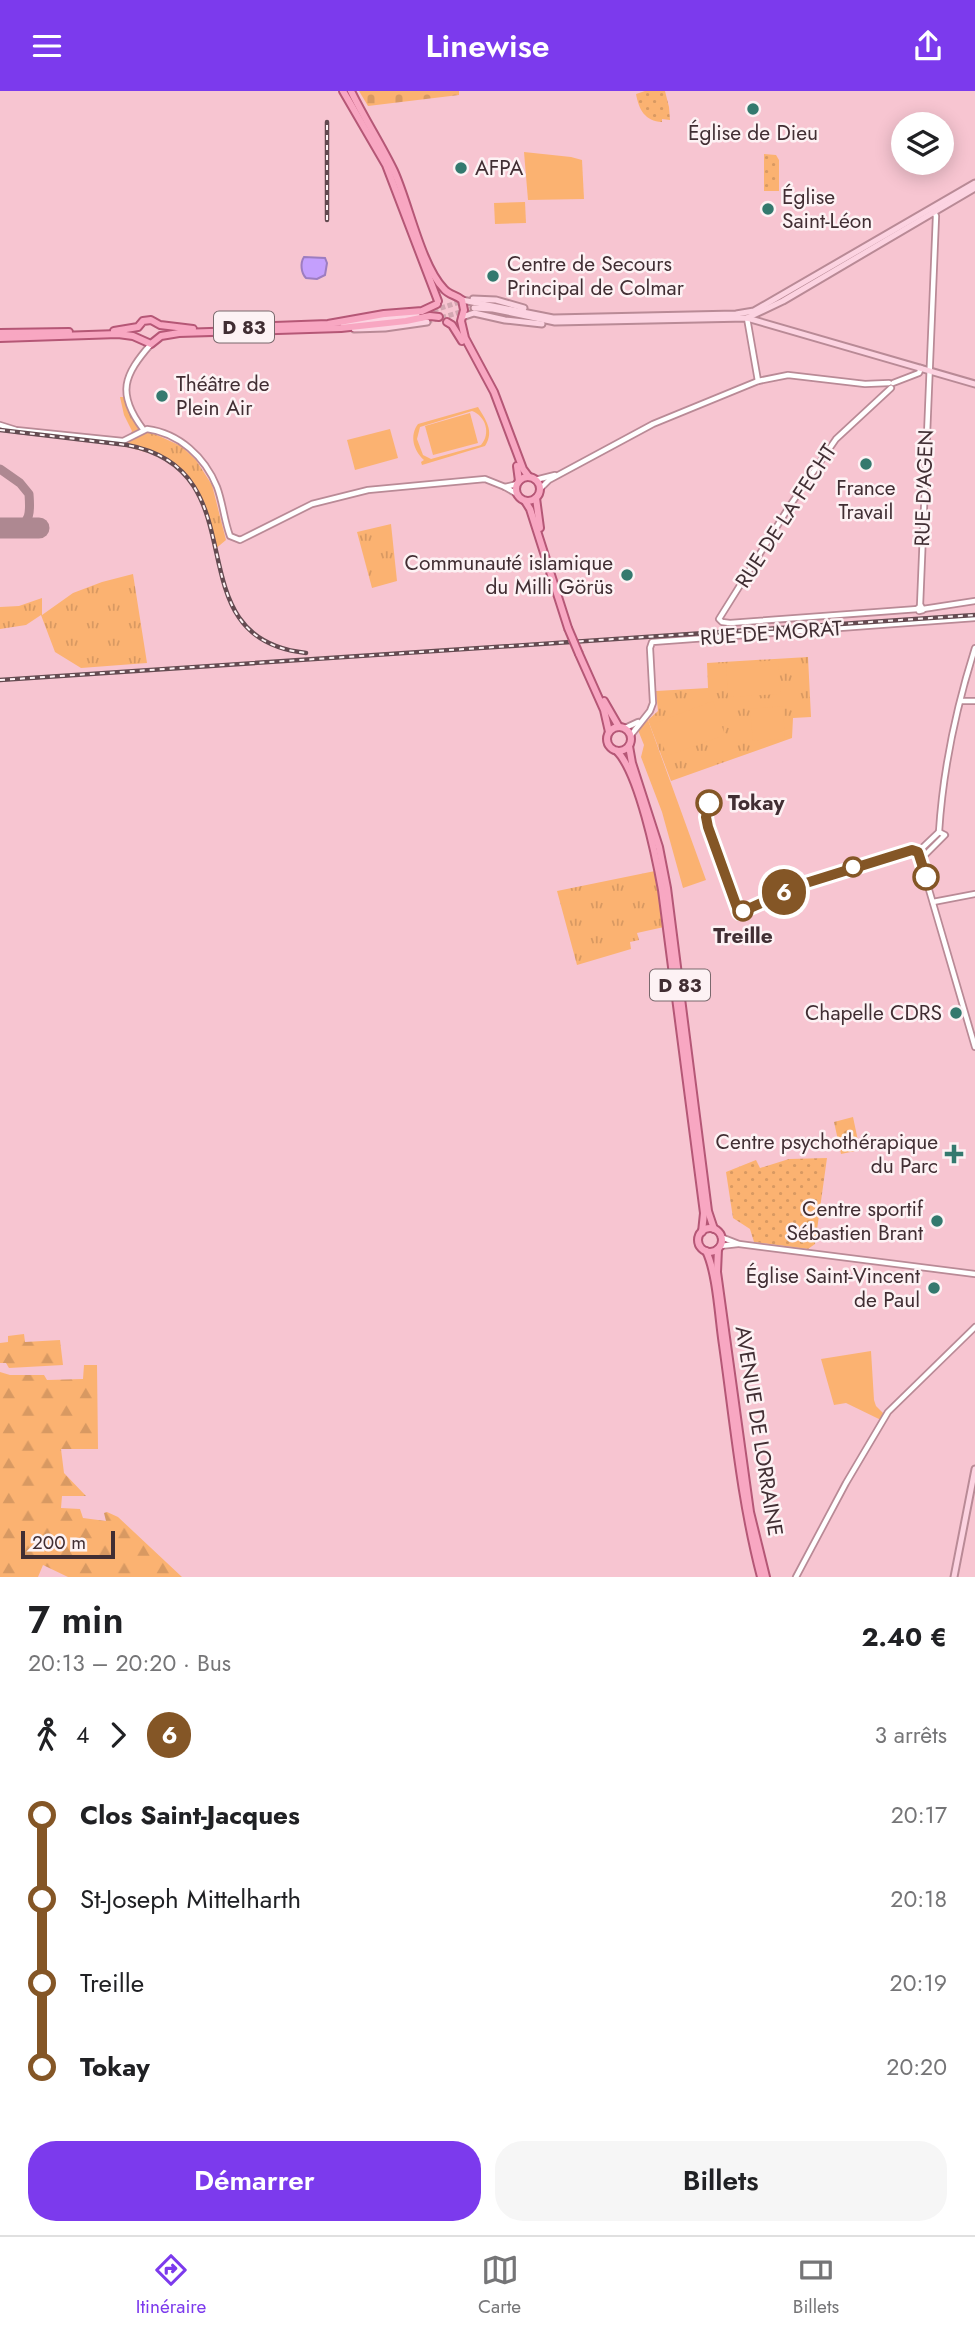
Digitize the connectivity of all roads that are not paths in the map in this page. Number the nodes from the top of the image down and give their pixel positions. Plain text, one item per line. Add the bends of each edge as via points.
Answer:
1 (343, 91) edge
2 (351, 91) edge
3 (975, 186) edge
4 (932, 211) junction
5 (875, 243) junction
6 (450, 294) junction
7 (473, 299) tunnel mouth
8 (462, 300) junction
9 (438, 303) junction
10 (474, 308) tunnel mouth
11 (761, 313) junction
12 (532, 314) junction
13 (416, 315) tunnel mouth
14 (747, 315) junction
15 (439, 317) junction
16 (462, 317) junction
17 (625, 319) junction
18 (761, 321) junction
19 (427, 322) tunnel mouth
20 (447, 322) junction
21 (555, 322) junction
22 (328, 324) junction
23 (160, 325) junction
24 (138, 327) junction
25 (341, 328) junction
26 (0, 335) edge
27 (161, 336) junction
28 (145, 342) junction
29 (920, 368) junction
30 (928, 370) junction
31 (758, 381) junction
32 (975, 384) edge
33 (891, 385) junction
34 (0, 425) edge
35 (144, 429) junction
36 (562, 474) junction
37 (532, 479) junction
38 (518, 483) junction
39 (505, 487) junction
40 (540, 489) junction
41 (517, 494) junction
42 (536, 498) junction
43 (525, 501) junction
44 (975, 601) edge
45 (920, 608) junction
46 (975, 618) edge
47 (570, 627) junction
48 (975, 648) edge
49 (581, 653) junction
50 (961, 701) junction
51 (975, 701) edge
52 (639, 722) junction
53 (622, 727) junction
54 (609, 732) junction
55 (631, 735) junction
56 (629, 746) junction
57 (617, 751) junction
58 (942, 834) junction
59 (918, 852) junction
60 (921, 859) junction
61 (860, 865) dead end
62 (975, 894) edge
63 (933, 902) junction
64 (975, 1047) edge
65 (714, 1229) junction
66 (702, 1232) junction
67 (721, 1237) junction
68 (739, 1244) junction
69 (719, 1247) junction
70 (706, 1251) junction
71 (975, 1274) edge
72 (975, 1327) edge
73 (975, 1469) edge
74 (763, 1577) edge
75 (796, 1577) edge
76 (954, 1577) edge

1 - 9 main road via 390,173
2 - 6 main road via 398,180 428,261
3 - 4 main road
4 - 5 main road
4 - 30 street, RUE D'AGEN via 936,216
5 - 11 main road
5 - 14 main road
6 - 8 main road
6 - 9 main road
7 - 12 main road via 509,303
8 - 12 main road
8 - 16 main road
9 - 15 main road
9 - 22 main road, D 83 via 422,311
10 - 21 main road
11 - 14 main road
11 - 18 main road
12 - 17 main road
13 - 22 main road, D 83
14 - 17 main road
14 - 18 main road
14 - 31 street
15 - 20 main road
15 - 25 main road, D 83
16 - 20 main road
16 - 21 main road via 474,313 526,323
16 - 37 main road via 465,338 494,392 523,469
17 - 21 main road
18 - 29 main road
19 - 25 main road, D 83
20 - 38 main road via 456,330 491,394 519,470
22 - 23 main road, D 83 via 188,329
23 - 24 main road via 148,320
23 - 27 main road
24 - 26 main road
24 - 28 main road
25 - 27 main road, D 83
26 - 28 main road via 118,334
27 - 28 main road
28 - 35 street via 127,385 131,410
29 - 30 main road
29 - 33 street, RUE DE LA FECHT via 919,373
30 - 32 main road
30 - 45 street, RUE D'AGEN
31 - 33 street via 788,375
31 - 36 street via 653,424
33 - 45 street, RUE DE LA FECHT via 836,439 719,619 724,623
34 - 35 street via 123,441
35 - 39 street via 171,436 198,456 217,488 230,536 240,540 312,504 343,494 478,479
36 - 37 street
36 - 40 street
37 - 38 main road
37 - 40 main road
38 - 39 street
38 - 41 main road
39 - 41 street
40 - 42 main road
41 - 43 main road
42 - 43 main road
42 - 47 main road via 540,528
43 - 47 main road
44 - 45 street
46 - 52 street, RUE DE MORAT via 652,642 653,703
47 - 49 main road, bridge
48 - 50 street
49 - 53 main road
49 - 54 main road
50 - 51 street
50 - 58 street via 944,774
52 - 53 street
52 - 55 street, RUE DE MORAT
53 - 54 main road
53 - 55 main road
54 - 57 main road via 608,743
55 - 56 main road
56 - 57 main road
56 - 65 main road, D 83 via 667,888
57 - 66 main road, AVENUE DE LORRAINE / D 83 via 642,807 662,890 704,1213
58 - 59 street
58 - 60 street
59 - 60 street
59 - 61 street
60 - 63 street
62 - 63 street
63 - 64 street
65 - 66 main road
65 - 67 main road
66 - 70 main road, AVENUE DE LORRAINE via 698,1241
67 - 68 street
67 - 69 main road, AVENUE DE LORRAINE
68 - 69 street
68 - 71 street
69 - 70 main road
69 - 74 main road, AVENUE DE LORRAINE via 717,1272
70 - 74 main road, AVENUE DE LORRAINE via 745,1514
72 - 75 street via 895,1405 846,1483
73 - 76 main road

